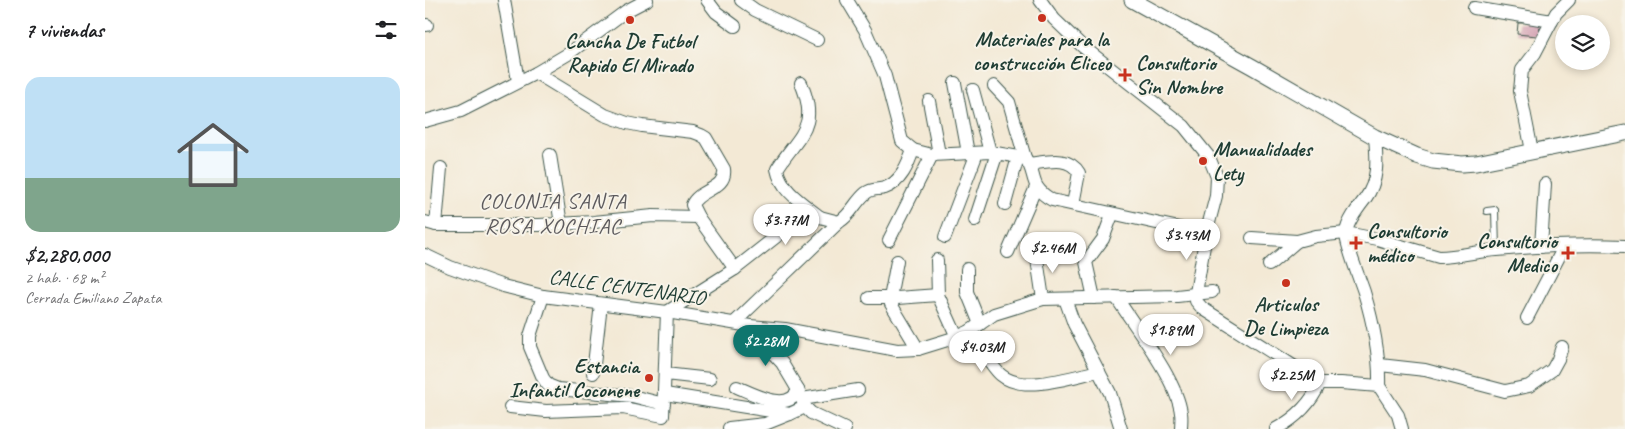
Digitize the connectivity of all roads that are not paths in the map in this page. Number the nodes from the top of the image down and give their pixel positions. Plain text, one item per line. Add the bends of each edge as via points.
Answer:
1 (504, 0) edge
2 (647, 0) edge
3 (707, 0) edge
4 (741, 0) edge
5 (847, 0) edge
6 (1040, 0) edge
7 (1132, 0) edge
8 (1569, 0) edge
9 (1474, 8) dead end
10 (1552, 21) junction
11 (735, 26) dead end
12 (817, 40) dead end
13 (535, 73) junction
14 (518, 81) junction
15 (801, 83) dead end
16 (955, 83) dead end
17 (994, 86) dead end
18 (973, 90) dead end
19 (929, 101) dead end
20 (425, 121) edge
21 (1625, 133) edge
22 (1375, 137) junction
23 (913, 150) junction
24 (1532, 151) junction
25 (972, 153) junction
26 (994, 153) junction
27 (935, 154) junction
28 (550, 155) dead end
29 (1024, 160) junction
30 (441, 168) dead end
31 (1545, 184) dead end
32 (1036, 187) junction
33 (1005, 204) dead end
34 (1073, 204) junction
35 (1487, 211) dead end
36 (1112, 214) junction
37 (698, 217) junction
38 (820, 217) junction
39 (975, 220) dead end
40 (839, 222) junction
41 (431, 223) edge
42 (561, 224) junction
43 (1346, 233) junction
44 (1206, 234) junction
45 (945, 237) dead end
46 (1251, 238) dead end
47 (889, 240) dead end
48 (1297, 241) junction
49 (1625, 246) edge
50 (1541, 247) junction
51 (1563, 247) junction
52 (1496, 250) junction
53 (1008, 252) dead end
54 (1036, 252) dead end
55 (425, 255) edge
56 (937, 260) dead end
57 (897, 261) dead end
58 (1269, 265) dead end
59 (735, 269) junction
60 (967, 269) dead end
61 (1212, 292) dead end
62 (1196, 293) junction
63 (937, 295) junction
64 (543, 296) junction
65 (1116, 297) junction
66 (869, 298) dead end
67 (890, 298) junction
68 (1094, 298) junction
69 (1043, 299) junction
70 (1065, 300) junction
71 (601, 304) junction
72 (667, 312) junction
73 (1527, 318) dead end
74 (734, 323) junction
75 (980, 324) junction
76 (750, 326) junction
77 (969, 331) junction
78 (957, 337) junction
79 (1562, 347) dead end
80 (918, 349) junction
81 (1380, 365) junction
82 (1099, 370) junction
83 (593, 373) dead end
84 (665, 374) junction
85 (710, 379) dead end
86 (1320, 383) junction
87 (1379, 386) junction
88 (737, 387) dead end
89 (857, 390) dead end
90 (664, 399) junction
91 (802, 399) junction
92 (509, 407) dead end
93 (790, 414) junction
94 (729, 428) dead end
95 (845, 429) edge
96 (1121, 429) edge
97 (1181, 429) edge
98 (1276, 429) edge
99 (1402, 429) edge

1 - 14 street
2 - 13 street
3 - 11 street via 716,12
4 - 12 street
5 - 23 street via 865,30 885,76 902,141
6 - 44 street via 1082,46 1184,126 1209,157 1217,176 1216,196
7 - 22 street
8 - 10 street
9 - 10 street
10 - 24 street via 1522,70 1521,91
13 - 14 street
13 - 37 street via 605,115 642,126 693,132 706,138 724,174 719,184 692,203
14 - 20 street via 461,111
15 - 38 street via 808,122 777,169 790,193
16 - 25 street
17 - 29 street via 1009,102
18 - 26 street
19 - 27 street
21 - 24 street
22 - 24 street via 1417,156 1448,163 1476,163
22 - 43 street via 1377,172
23 - 27 street
23 - 40 street via 901,175 885,188 866,193
25 - 26 street
25 - 27 street
25 - 45 street
26 - 29 street
26 - 39 street
27 - 47 street
28 - 42 street
29 - 32 street
29 - 33 street
29 - 34 street via 1066,161 1075,166 1079,173
30 - 41 street
31 - 50 street
32 - 34 street via 1051,200
32 - 53 street
34 - 36 street
35 - 52 lane via 1495,210
36 - 44 street
36 - 68 street via 1103,239 1086,262
37 - 42 street via 653,216
37 - 59 street
38 - 40 street
38 - 59 street via 802,219 791,225
40 - 74 street
41 - 42 street
43 - 48 street
43 - 52 street via 1439,257
43 - 81 street via 1365,294
44 - 62 street
46 - 48 street
48 - 58 street
49 - 51 street
50 - 51 street
50 - 52 street
51 - 73 street
54 - 69 street
55 - 64 street, CALLE CENTENARIO via 503,286
56 - 63 street
57 - 67 street
59 - 72 street
60 - 75 street via 967,292
61 - 62 street, CALLE CENTENARIO
62 - 65 street, CALLE CENTENARIO
62 - 86 street via 1196,301 1202,308
63 - 67 street
63 - 78 street
64 - 71 street, CALLE CENTENARIO
64 - 90 street via 530,336 530,347 548,385 558,389
65 - 68 street, CALLE CENTENARIO
65 - 97 street via 1170,381 1178,399
66 - 67 street
67 - 80 street
68 - 70 street, CALLE CENTENARIO
69 - 70 street, CALLE CENTENARIO
69 - 75 street, CALLE CENTENARIO via 994,314
70 - 82 street
71 - 72 street, CALLE CENTENARIO
71 - 83 street
72 - 74 street, CALLE CENTENARIO
72 - 84 street
74 - 76 street, CALLE CENTENARIO
75 - 77 street, CALLE CENTENARIO
76 - 80 street, CALLE CENTENARIO via 785,329 897,350
76 - 91 street via 782,363
77 - 78 street, CALLE CENTENARIO
77 - 82 street via 1001,375 1019,384 1035,384
78 - 80 street, CALLE CENTENARIO
79 - 81 street via 1552,370 1529,386 1505,391 1425,370
81 - 87 street
82 - 96 street
84 - 85 street
84 - 90 street
86 - 87 street
86 - 98 street via 1315,396 1304,408
87 - 99 street via 1398,415
88 - 91 street via 773,401 781,402 796,395
89 - 91 street
90 - 92 street via 663,416 623,408 546,411
90 - 93 street
91 - 93 street
91 - 95 street via 811,413
93 - 94 street via 765,424

